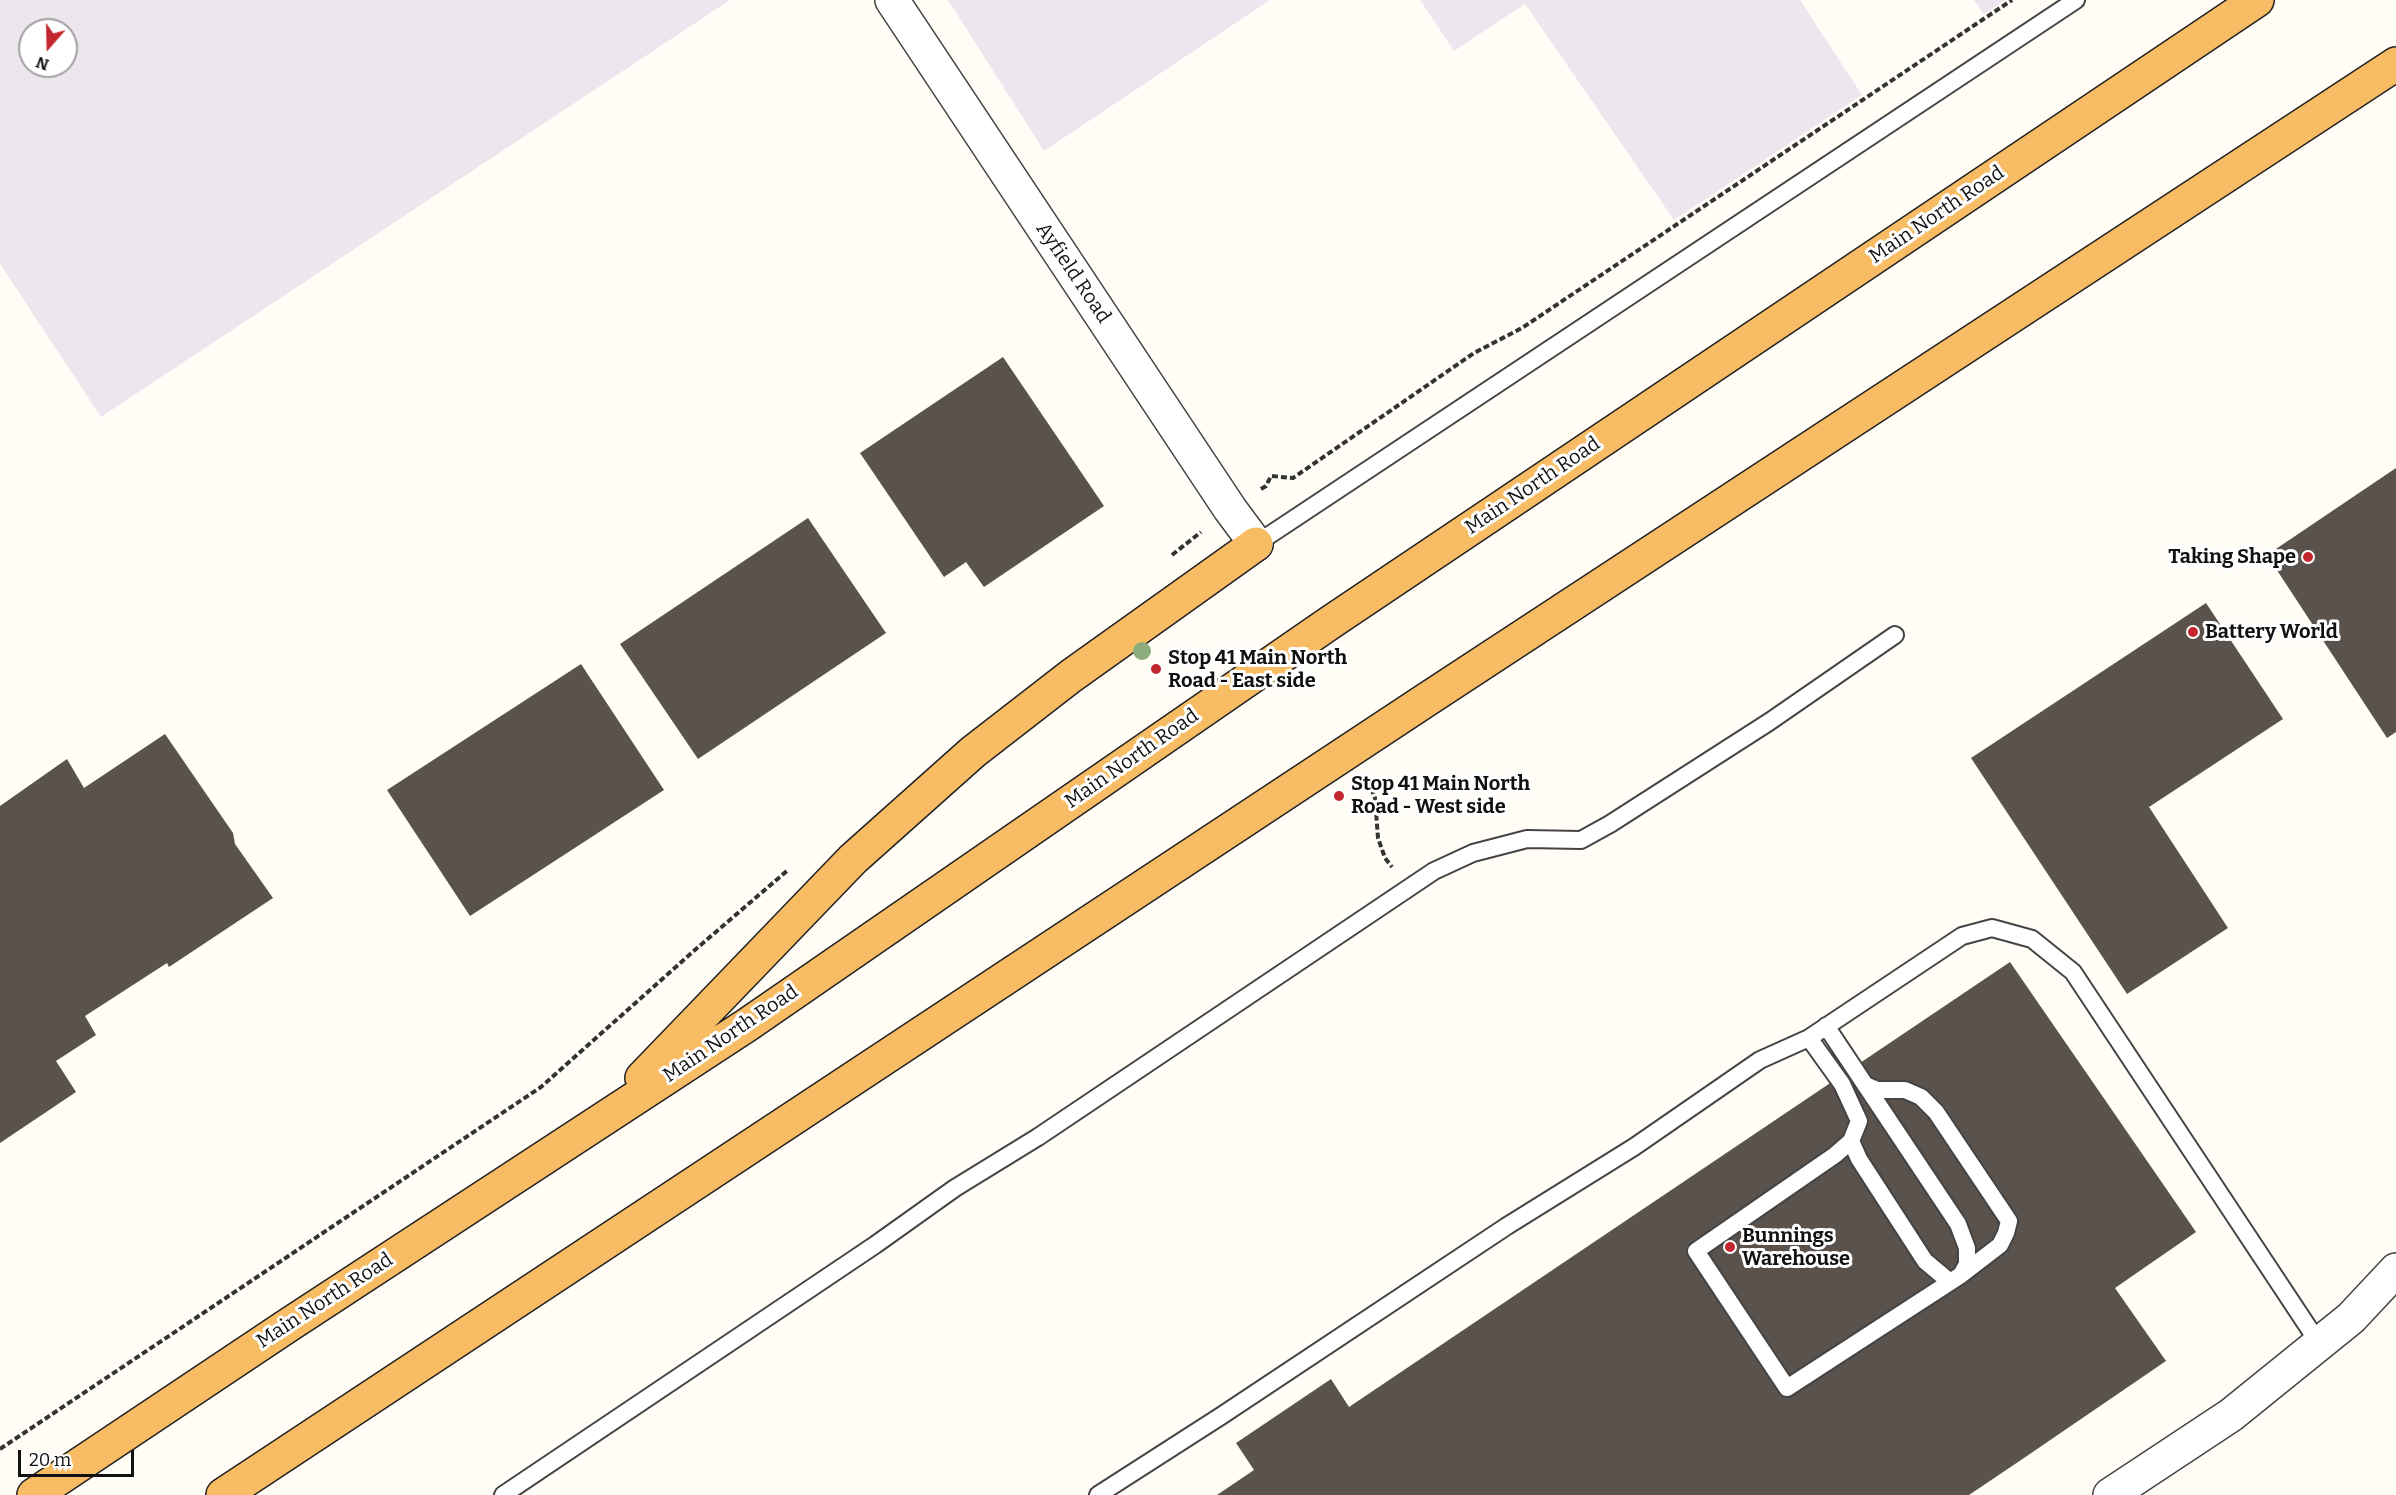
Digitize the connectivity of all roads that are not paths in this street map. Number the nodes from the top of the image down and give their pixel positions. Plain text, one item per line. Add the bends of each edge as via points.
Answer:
1 (892, 0) edge
2 (2076, 0) edge
3 (2257, 0) edge
4 (2396, 64) edge
5 (1256, 544) junction
6 (1895, 635) dead end
7 (1826, 1026) junction
8 (1809, 1038) junction
9 (1865, 1084) junction
10 (602, 1120) junction
11 (1851, 1141) junction
12 (2396, 1270) edge
13 (1956, 1278) junction
14 (2320, 1345) junction
15 (34, 1495) edge
16 (223, 1495) edge
17 (503, 1495) edge
18 (1098, 1495) edge
19 (2110, 1495) edge

1 - 5 street, Ayfield Road
2 - 5 lane
3 - 10 highway, Main North Road via 1360,602 747,1025
4 - 16 highway
5 - 10 highway via 1071,676 964,760 853,859
6 - 17 lane via 1769,722 1581,840 1527,839 1473,853 1434,871 1038,1137 955,1188
7 - 8 lane
7 - 9 lane
7 - 14 lane via 1962,936 1992,928 2032,939 2073,972
8 - 11 lane via 1842,1084 1859,1120
8 - 18 lane via 1760,1060 1634,1147
9 - 13 lane via 1958,1224 1967,1248 1966,1264
9 - 13 lane via 1877,1089 1905,1090 1921,1097 1936,1112 2009,1221 2000,1245
10 - 15 highway, Main North Road
11 - 13 lane via 1925,1261
11 - 13 lane via 1696,1251 1786,1388
12 - 14 street
14 - 19 street via 2231,1415

